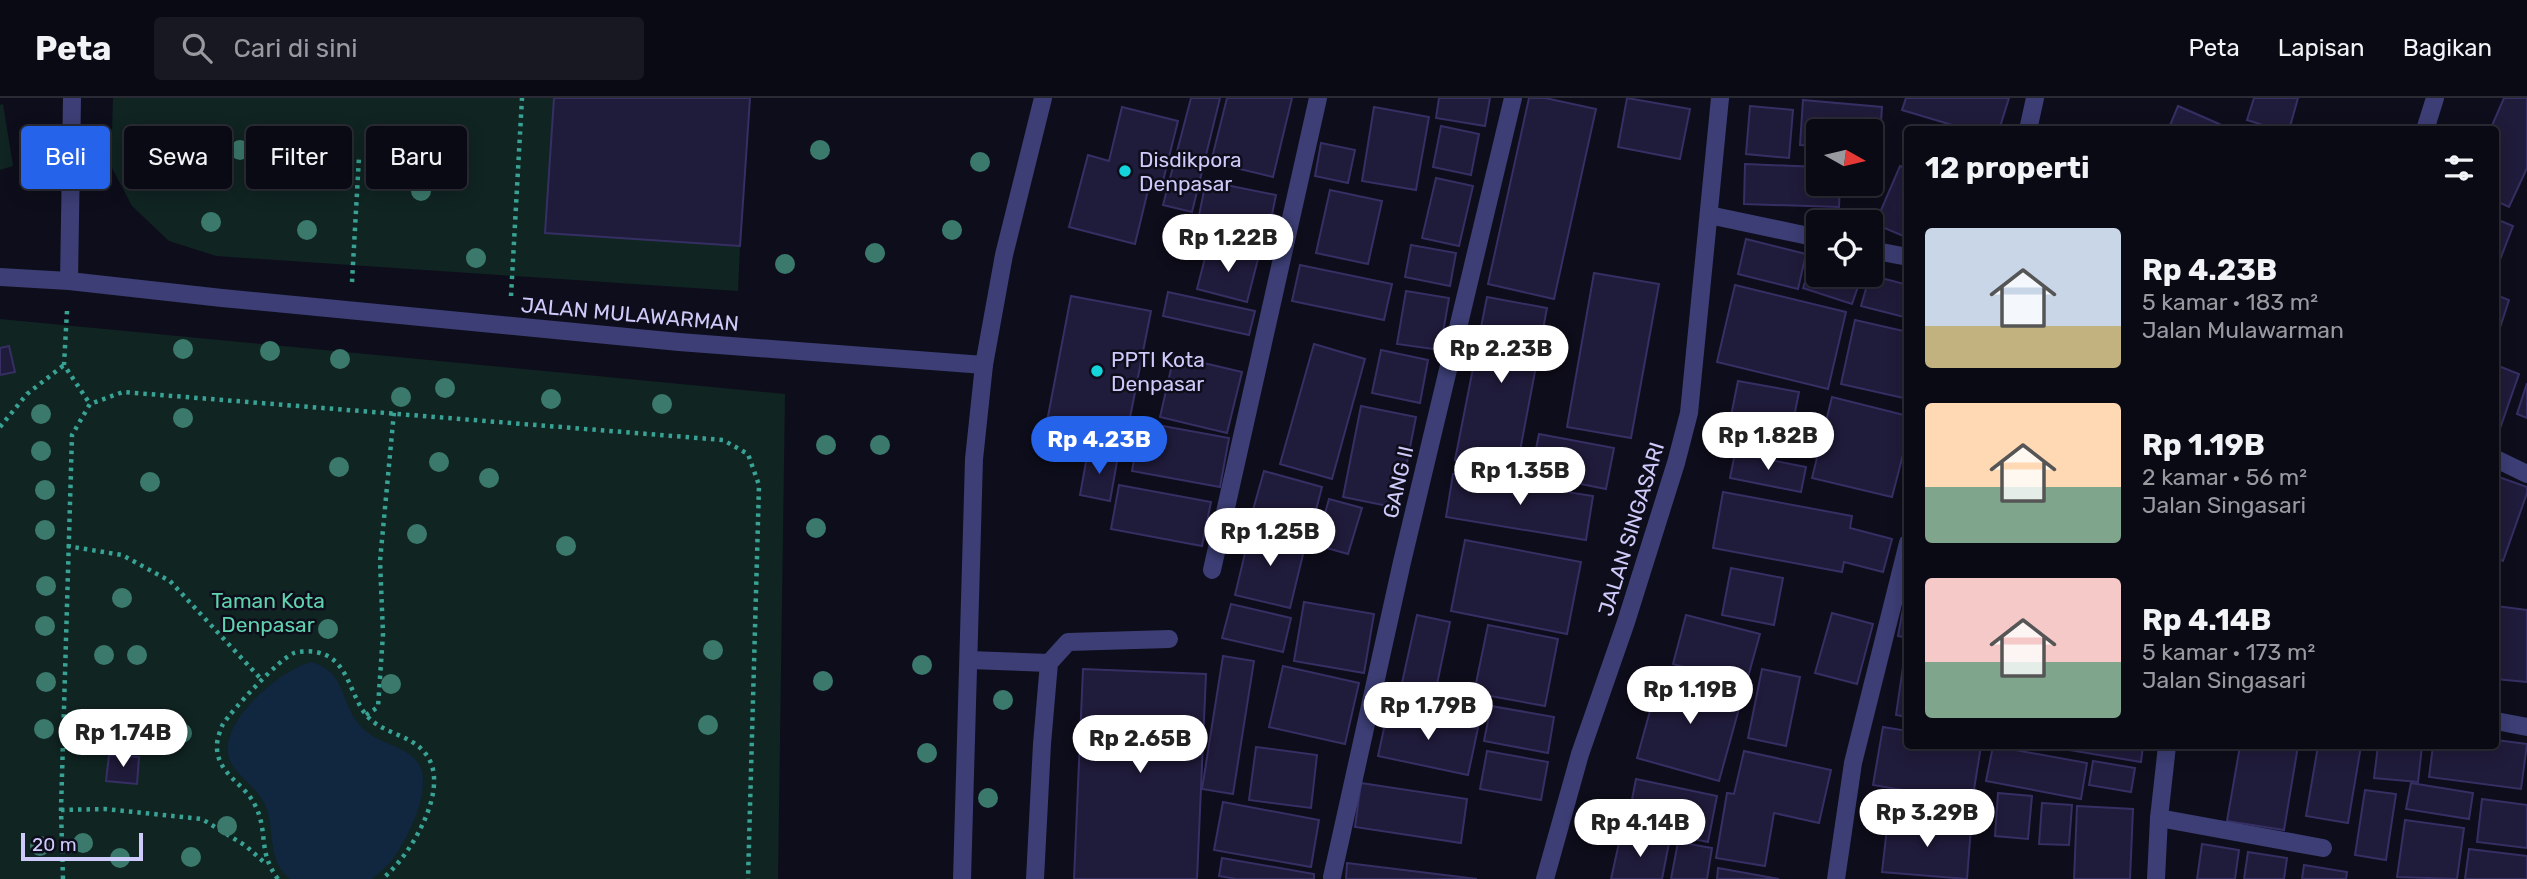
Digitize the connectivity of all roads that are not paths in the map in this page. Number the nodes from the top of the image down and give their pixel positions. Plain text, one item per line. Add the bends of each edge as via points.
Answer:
1 (72, 98) edge
2 (1043, 98) edge
3 (1318, 98) edge
4 (1513, 98) edge
5 (1720, 98) edge
6 (2035, 98) edge
7 (2435, 98) edge
8 (2029, 126) edge
9 (2426, 126) edge
10 (1709, 215) junction
11 (1806, 235) edge
12 (1883, 252) edge
13 (1904, 256) edge
14 (0, 277) edge
15 (69, 281) junction
16 (984, 365) junction
17 (2499, 460) edge
18 (2527, 474) edge
19 (1904, 559) edge
20 (1212, 570) dead end
21 (1170, 639) dead end
22 (969, 660) junction
23 (1049, 663) junction
24 (2499, 722) edge
25 (2527, 727) edge
26 (2167, 749) edge
27 (2159, 818) junction
28 (2323, 848) dead end
29 (1332, 877) edge
30 (962, 879) edge
31 (1035, 879) edge
32 (1545, 879) edge
33 (1836, 879) edge
34 (2156, 879) edge

1 - 15 street
2 - 16 street via 1004,255
3 - 20 street
4 - 29 street, GANG II
5 - 10 street, JALAN SINGASARI
6 - 8 street
7 - 9 street
10 - 11 street
10 - 32 street, JALAN SINGASARI via 1689,413
12 - 13 street
14 - 15 street, JALAN MULAWARMAN
15 - 16 street, JALAN MULAWARMAN via 680,342
16 - 22 street via 974,459
17 - 18 street
19 - 33 street via 1853,763
21 - 23 street via 1068,642
22 - 23 street
22 - 30 street
23 - 31 street
24 - 25 street
26 - 27 street
27 - 28 street
27 - 34 street

